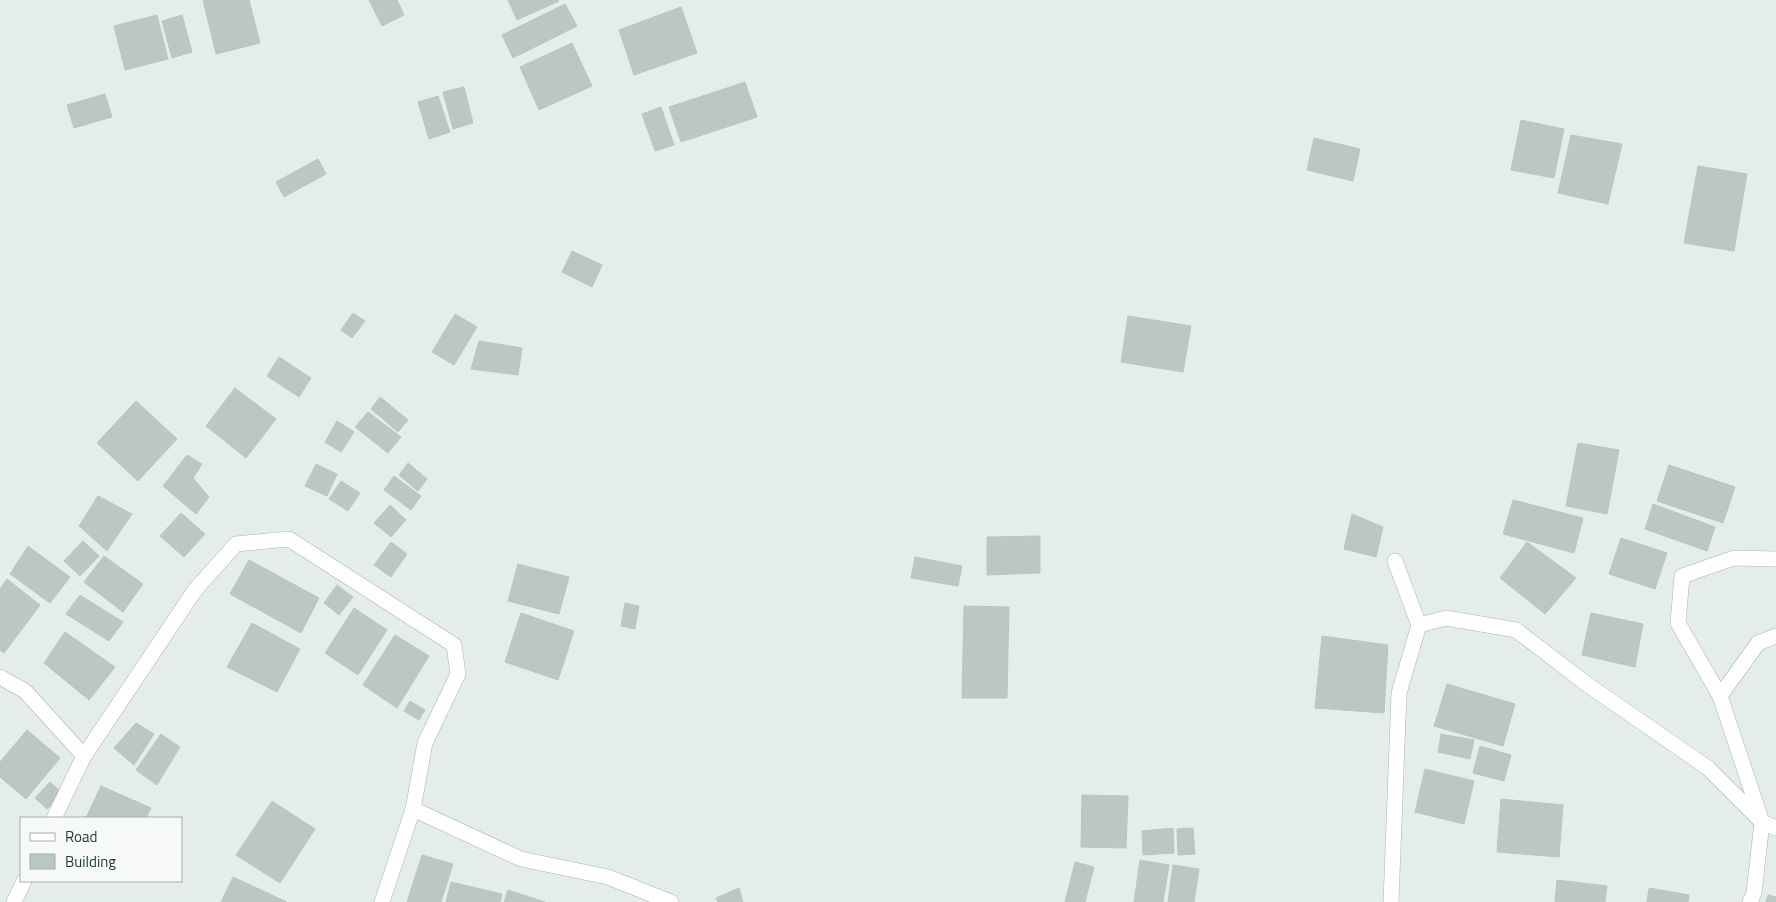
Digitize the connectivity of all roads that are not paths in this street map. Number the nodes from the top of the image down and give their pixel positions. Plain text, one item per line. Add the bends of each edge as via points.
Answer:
1 (1776, 558) edge
2 (1395, 561) dead end
3 (1419, 625) junction
4 (1776, 636) edge
5 (0, 677) edge
6 (1720, 696) junction
7 (84, 756) junction
8 (413, 809) junction
9 (54, 817) edge
10 (1762, 822) junction
11 (1776, 828) edge
12 (24, 882) edge
13 (14, 902) edge
14 (382, 902) edge
15 (671, 902) edge
16 (1392, 902) edge
17 (1750, 902) edge

1 - 6 street via 1734,558 1682,576 1678,623
2 - 3 street
3 - 10 street via 1446,618 1516,630 1588,685 1708,768
3 - 16 street via 1399,693
4 - 6 street via 1758,644
5 - 7 street via 25,691
6 - 10 street
7 - 8 street via 196,590 236,544 289,539 454,645 458,674 425,743
7 - 9 street
8 - 14 street
8 - 15 street via 520,859 608,877
10 - 11 street
10 - 17 street via 1754,893
12 - 13 street

